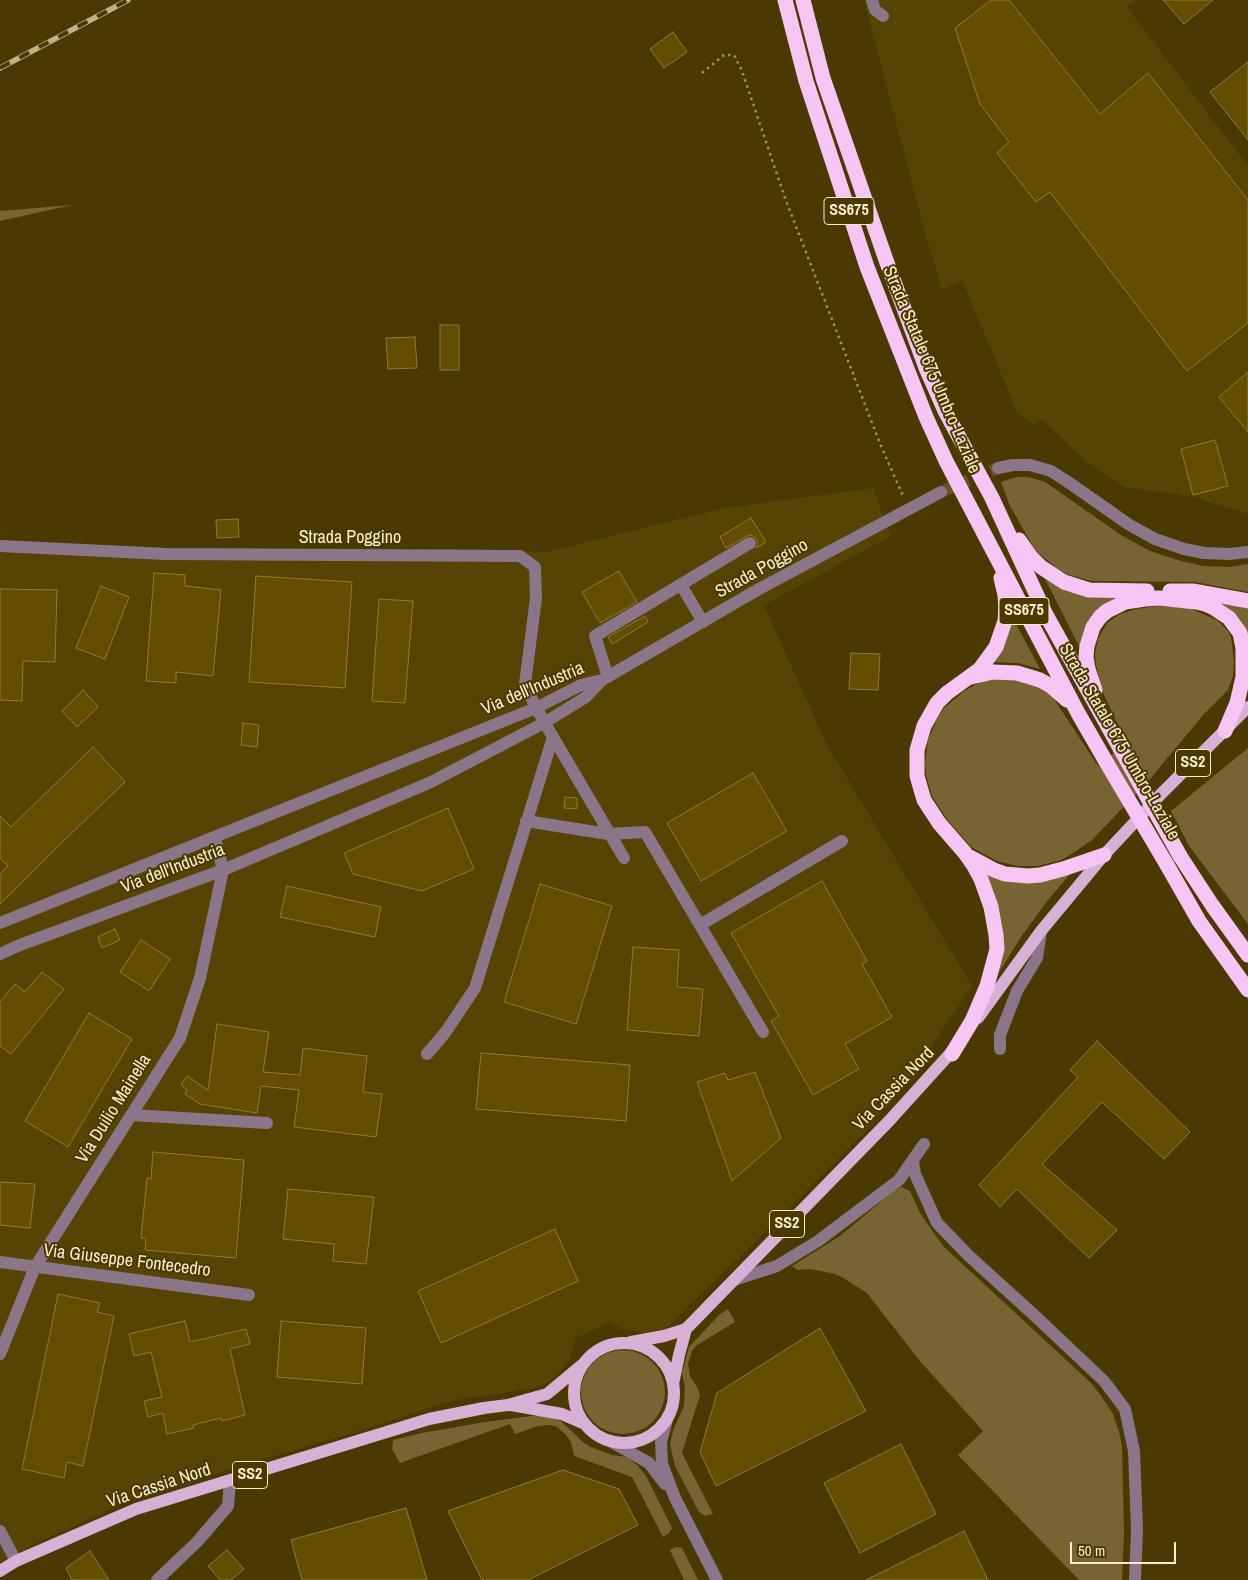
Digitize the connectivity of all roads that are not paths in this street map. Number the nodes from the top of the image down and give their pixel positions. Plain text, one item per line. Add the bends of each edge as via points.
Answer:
1 (785, 0) edge
2 (803, 0) edge
3 (872, 0) edge
4 (883, 16) dead end
5 (946, 461) junction
6 (998, 468) tunnel mouth
7 (941, 492) tunnel mouth
8 (992, 498) junction
9 (750, 544) dead end
10 (0, 546) edge
11 (1248, 552) edge
12 (681, 585) junction
13 (1248, 601) edge
14 (702, 622) junction
15 (970, 678) junction
16 (605, 679) junction
17 (1248, 707) edge
18 (536, 708) junction
19 (1078, 713) junction
20 (544, 723) junction
21 (1110, 731) junction
22 (1225, 731) junction
23 (554, 737) junction
24 (526, 821) junction
25 (608, 834) junction
26 (215, 838) junction
27 (842, 841) dead end
28 (965, 853) junction
29 (1104, 855) junction
30 (624, 858) dead end
31 (222, 870) junction
32 (0, 923) edge
33 (700, 925) junction
34 (1041, 931) junction
35 (1247, 953) edge
36 (0, 954) edge
37 (1248, 990) edge
38 (763, 1032) dead end
39 (1000, 1049) dead end
40 (427, 1054) dead end
41 (952, 1054) junction
42 (132, 1115) junction
43 (267, 1123) dead end
44 (924, 1144) dead end
45 (913, 1161) junction
46 (0, 1262) edge
47 (35, 1267) junction
48 (734, 1280) junction
49 (249, 1295) dead end
50 (686, 1329) junction
51 (629, 1343) junction
52 (0, 1354) edge
53 (582, 1364) junction
54 (672, 1384) junction
55 (508, 1405) junction
56 (668, 1416) junction
57 (585, 1424) junction
58 (610, 1441) junction
59 (230, 1481) junction
60 (675, 1498) junction
61 (0, 1531) edge
62 (16, 1562) junction
63 (0, 1571) edge
64 (157, 1580) edge
65 (717, 1580) edge
66 (1135, 1580) edge

1 - 5 highway, Strada Statale 675 Umbro-Laziale / SS675 via 806,81 867,267
2 - 8 highway, Strada Statale 675 Umbro-Laziale / SS675 via 823,78 926,368
3 - 4 street via 875,10
5 - 15 highway via 998,570 1006,595 1005,621 996,647
5 - 19 highway, Strada Statale 675 Umbro-Laziale / SS675
6 - 11 street via 1030,465 1050,471 1128,524 1162,541 1204,553
7 - 14 street, Strada Poggino
8 - 13 highway via 1031,558 1064,582 1089,590 1194,591
8 - 21 highway, Strada Statale 675 Umbro-Laziale / SS675 via 1045,613
9 - 12 street
10 - 18 street, Strada Poggino via 166,554 520,556 535,567 536,598 525,684
12 - 14 street
12 - 16 street via 595,636
14 - 16 street, Strada Poggino
15 - 19 highway via 993,672 1028,675 1051,686
15 - 28 highway via 947,693 930,714 920,738 916,763 924,800
16 - 18 street, Via dell'Industria via 581,685
16 - 20 street, Via dell'Industria via 586,697
17 - 22 main road, SS2
18 - 20 street, Strada Poggino
18 - 26 street, Via dell'Industria
19 - 37 highway, Strada Statale 675 Umbro-Laziale / SS675, bridge via 1199,921
20 - 23 street, Strada Poggino
20 - 31 street, Via dell'Industria via 429,783
21 - 22 highway via 1088,669 1089,636 1100,617 1115,606 1158,598 1196,602 1214,608 1229,618 1240,633 1243,677 1237,703
21 - 35 highway, Strada Statale 675 Umbro-Laziale / SS675, bridge via 1180,856
22 - 29 main road, SS2
23 - 24 street
23 - 25 street, Strada Poggino
24 - 25 street
24 - 40 street via 475,988 445,1034
25 - 30 street, Strada Poggino
25 - 33 street via 646,832
26 - 31 street
26 - 32 street, Via dell'Industria
27 - 33 street
28 - 29 highway via 994,870 1028,876 1063,869
28 - 41 highway via 989,900 997,949 980,1004
29 - 34 main road, Via Cassia Nord / SS2
31 - 36 street, Via dell'Industria
31 - 42 street, Via Duilio Mainella via 200,978 180,1038
33 - 38 street
34 - 39 street via 1037,958 1017,991 1000,1035
34 - 41 main road, Via Cassia Nord / SS2
41 - 48 main road, Via Cassia Nord / SS2
42 - 43 street
42 - 47 street, Via Duilio Mainella
44 - 45 street
45 - 48 street via 899,1180 818,1241 777,1266
45 - 66 street via 915,1174 937,1223 1104,1381 1125,1409 1134,1451
46 - 47 street, Via Giuseppe Fontecedro
47 - 49 street, Via Giuseppe Fontecedro
47 - 52 street, Via Duilio Mainella
48 - 50 main road, Via Cassia Nord / SS2
50 - 51 main road, Via Cassia Nord / SS2
50 - 54 main road, Via Cassia Nord / SS2
51 - 53 main road, SS2 via 608,1345
51 - 54 main road, SS2 via 649,1349 658,1356 669,1372
53 - 55 main road, Via Cassia Nord / SS2 via 547,1394
53 - 57 main road, SS2 via 574,1384 574,1395 575,1405
54 - 56 main road, SS2 via 673,1400
55 - 57 main road, Via Cassia Nord / SS2 via 562,1414
55 - 59 main road, Via Cassia Nord / SS2 via 429,1419
56 - 58 main road via 659,1428 642,1439 621,1443
56 - 60 street via 661,1442 662,1464
57 - 58 main road, SS2
58 - 60 street via 649,1463
59 - 62 main road, Via Cassia Nord / SS2 via 136,1509
59 - 64 street via 228,1506 197,1542
60 - 65 street
61 - 62 street
62 - 63 main road, Via Cassia Nord / SS2

